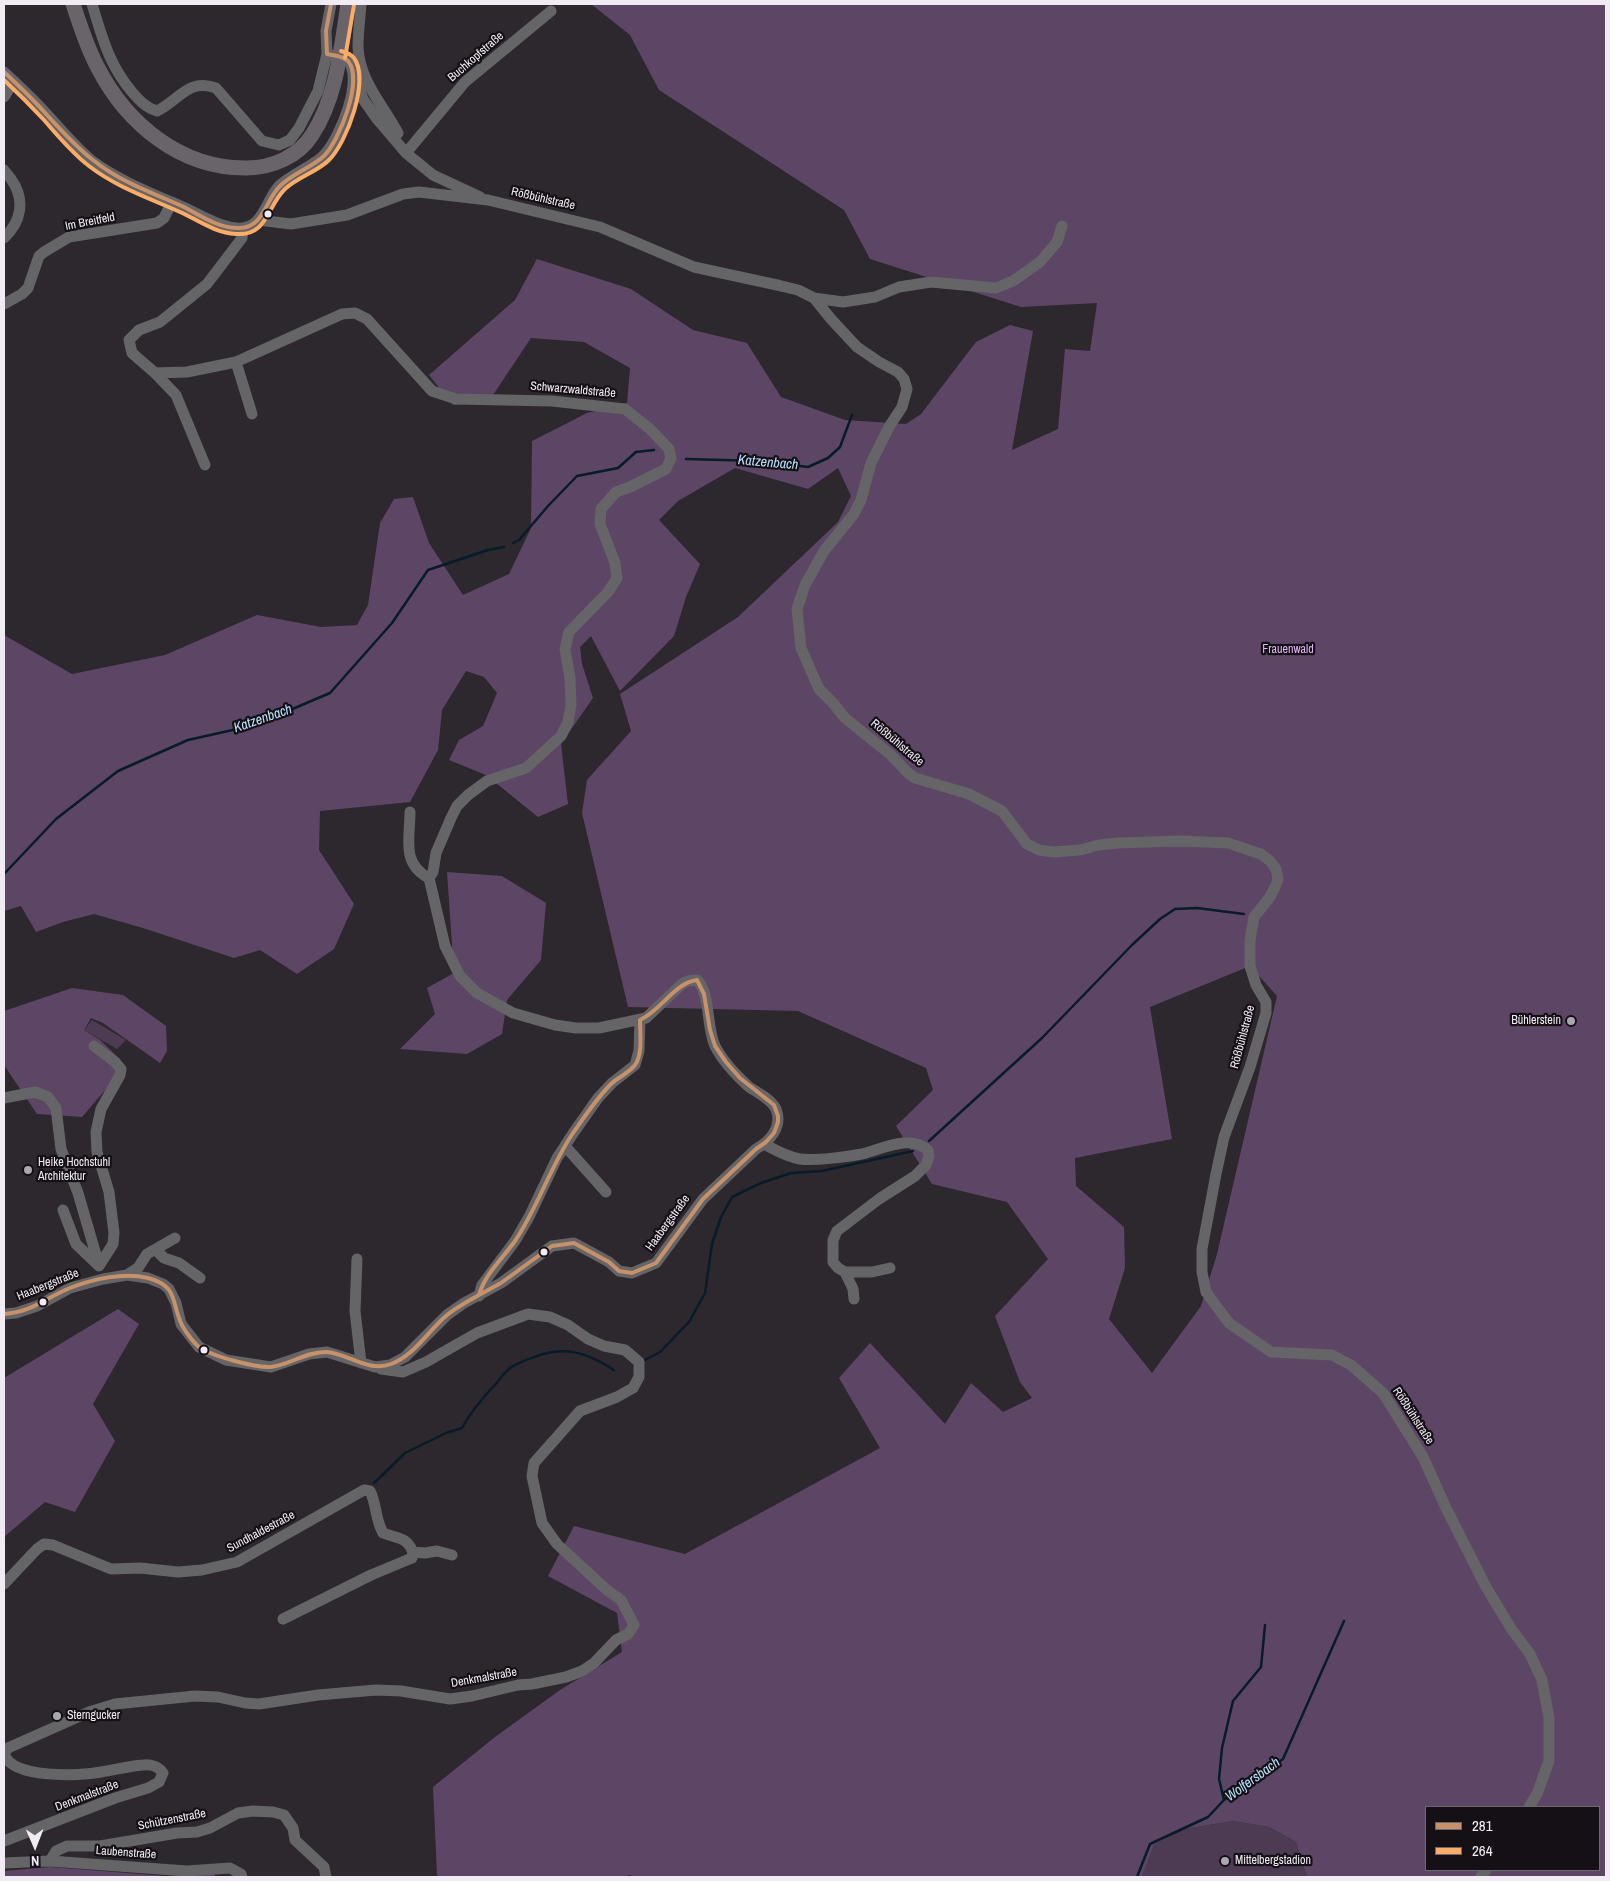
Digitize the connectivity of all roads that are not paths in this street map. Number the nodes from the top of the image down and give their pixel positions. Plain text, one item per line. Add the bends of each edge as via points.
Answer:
1 (73, 4) edge
2 (92, 4) edge
3 (330, 4) edge
4 (348, 4) edge
5 (361, 4) edge
6 (551, 11) dead end
7 (333, 55) junction
8 (352, 68) junction
9 (4, 72) edge
10 (14, 81) junction
11 (4, 96) edge
12 (393, 138) junction
13 (406, 153) junction
14 (4, 170) edge
15 (488, 200) junction
16 (172, 202) junction
17 (258, 220) junction
18 (1062, 226) dead end
19 (243, 228) junction
20 (4, 238) edge
21 (814, 298) junction
22 (4, 304) edge
23 (236, 362) junction
24 (155, 373) junction
25 (252, 414) dead end
26 (205, 465) dead end
27 (410, 812) dead end
28 (429, 878) junction
29 (640, 1020) junction
30 (94, 1046) dead end
31 (4, 1098) edge
32 (775, 1133) joint
33 (764, 1144) junction
34 (565, 1146) junction
35 (606, 1192) dead end
36 (63, 1210) dead end
37 (175, 1238) dead end
38 (156, 1250) junction
39 (357, 1259) dead end
40 (99, 1266) junction
41 (890, 1268) dead end
42 (845, 1272) junction
43 (127, 1275) junction
44 (200, 1278) dead end
45 (103, 1279) junction
46 (479, 1296) junction
47 (854, 1299) dead end
48 (4, 1314) edge
49 (361, 1363) junction
50 (375, 1367) junction
51 (414, 1552) junction
52 (452, 1555) dead end
53 (4, 1584) edge
54 (283, 1619) dead end
55 (1529, 1806) edge
56 (4, 1841) edge
57 (50, 1861) junction
58 (4, 1863) edge
59 (242, 1877) edge
60 (326, 1877) edge

1 - 7 main road via 98,68 136,122 156,139 204,164 231,169 254,168 275,163 302,148 322,117 331,94
2 - 7 street via 109,57 123,81 151,109 157,111 185,91 206,85 216,88 262,141 279,146 290,140 299,128
3 - 7 street via 326,31
4 - 7 main road
5 - 12 street via 358,49 364,74 398,132
6 - 13 street, Buchkopfstraße via 465,82
7 - 8 street via 347,59
8 - 12 street via 363,99
8 - 17 street via 350,105 335,139 325,155 273,193
9 - 10 street
10 - 11 street
10 - 16 street via 92,161
12 - 13 street
13 - 15 street via 433,175
14 - 20 street via 17,190 20,217
15 - 17 street, Rößbühlstraße via 419,192 402,194 347,214 291,224
15 - 21 street, Rößbühlstraße via 600,227 694,267 798,290
16 - 19 street via 224,226
16 - 22 street, Im Breitfeld via 164,218 157,223 69,237 44,252 39,256 28,288
17 - 19 street
18 - 21 street, Rößbühlstraße via 1057,242 1040,262 1013,281 996,288 931,282 843,302
19 - 24 street via 242,238 207,284 160,322 139,330 130,340 132,353
21 - 55 street, Rößbühlstraße via 857,347 898,372 907,388 902,407 871,463 861,500 854,514 824,551 806,585 798,609 801,648 819,689 845,718 907,772 916,778 969,794 1002,811 1027,844 1039,850 1080,850 1118,843 1228,843 1261,854 1276,869 1276,885 1254,917 1250,966 1266,1002 1266,1014 1224,1137 1216,1174 1202,1249 1206,1292 1229,1323 1270,1352 1332,1354 1351,1365 1383,1393 1423,1457 1486,1587 1530,1654 1542,1680 1549,1718 1549,1761 1537,1794
23 - 24 street, Schwarzwaldstraße via 187,372
23 - 25 street
23 - 28 street, Schwarzwaldstraße via 342,314 355,313 367,319 432,391 456,399 552,401 625,409 669,449 666,468 616,492 601,509 600,524 615,563 617,578 608,592 569,632 565,649 571,705 561,736 526,768 487,781 457,806 436,852
24 - 26 street via 176,395
27 - 28 street via 412,864
28 - 29 street, Schwarzwaldstraße via 445,946 460,976 477,993 513,1013 556,1025 599,1028
29 - 32 street, Schwarzwaldstraße via 682,984 696,980 703,989 716,1047 734,1072 776,1109 778,1123
29 - 34 street via 635,1065 598,1098
30 - 40 street via 121,1069 101,1109 96,1132 97,1152 109,1192 114,1233 113,1244
31 - 40 street, Haabergstraße via 35,1092 48,1097 56,1108 61,1149 81,1200
32 - 33 street, Haabergstraße
33 - 42 street via 800,1159 862,1154 912,1142 928,1150 926,1165 915,1176 837,1231 833,1240 834,1262
33 - 46 street, Haabergstraße via 703,1199 656,1263 632,1273 619,1270 574,1243 552,1246
34 - 35 street
34 - 46 street via 529,1217 482,1285
36 - 40 street, Haabergstraße via 76,1244
37 - 38 street
38 - 43 street via 147,1254 138,1268
38 - 44 street
39 - 49 street via 355,1311
40 - 45 street, Haabergstraße
41 - 42 street
42 - 47 street
43 - 45 street, Haabergstraße
43 - 49 street, Haabergstraße via 148,1278 169,1289 181,1324 199,1347 226,1360 271,1367 309,1354 327,1352
45 - 48 street, Haabergstraße via 70,1288 37,1306
46 - 50 street, Haabergstraße via 447,1315 405,1357 390,1365
49 - 50 street, Haabergstraße
50 - 56 street, Denkmalstraße via 404,1372 477,1334 528,1314 568,1325 588,1339 625,1350 640,1362 639,1377 633,1388 580,1411 534,1463 532,1476 542,1524 557,1544 621,1600 634,1625 628,1634 616,1640 582,1671 472,1696 450,1699 376,1690 252,1704 195,1696 116,1704 89,1712 8,1748 4,1754 6,1760 24,1769 54,1774 99,1773 153,1766 163,1773 160,1782
51 - 52 street via 437,1551
51 - 53 street, Sundhaldestraße via 409,1542 383,1533 377,1523 375,1500 370,1491 364,1490 237,1562 218,1568 178,1572 111,1569 44,1544
51 - 54 street via 406,1562
57 - 58 street, Laubenstraße
57 - 59 street, Laubenstraße via 187,1871 230,1868
57 - 60 street, Schützenstraße via 56,1851 67,1846 100,1846 197,1832 238,1813 273,1812 284,1815 293,1828 295,1840 324,1867

